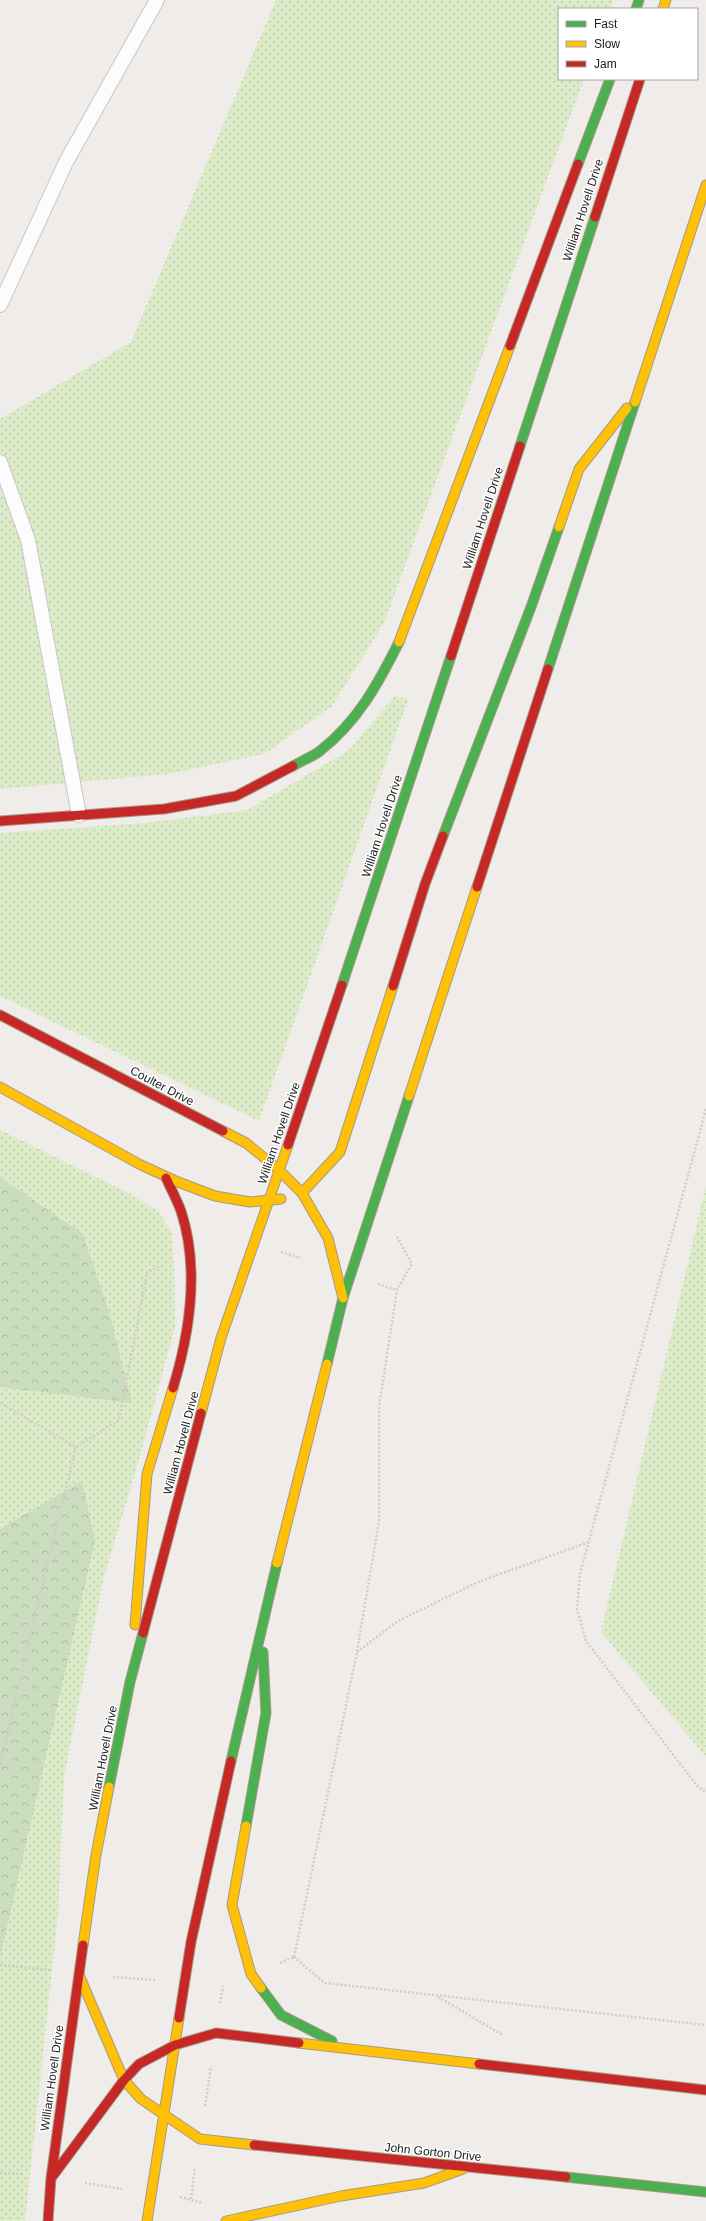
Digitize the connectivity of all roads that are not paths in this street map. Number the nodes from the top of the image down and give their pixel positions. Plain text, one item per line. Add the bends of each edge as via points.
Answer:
1 (157, 0) edge
2 (610, 80) edge
3 (640, 80) edge
4 (706, 185) edge
5 (0, 305) edge
6 (636, 396) junction
7 (0, 462) edge
8 (78, 816) junction
9 (0, 821) edge
10 (0, 1015) edge
11 (0, 1087) edge
12 (278, 1169) junction
13 (166, 1178) junction
14 (295, 1195) junction
15 (267, 1203) junction
16 (343, 1298) junction
17 (262, 1625) junction
18 (130, 1682) junction
19 (78, 1974) junction
20 (175, 2045) junction
21 (346, 2047) junction
22 (124, 2080) junction
23 (706, 2090) edge
24 (164, 2116) junction
25 (465, 2167) junction
26 (51, 2178) junction
27 (706, 2192) edge
28 (48, 2221) edge
29 (147, 2221) edge
30 (226, 2221) edge

1 - 5 lane via 66,162
2 - 8 main road via 399,641 377,686 351,721 319,752 236,796 164,809
3 - 12 main road, William Hovell Drive via 338,997
4 - 6 main road
6 - 14 main road via 579,469 532,607 425,884 340,1152
6 - 16 main road
7 - 8 lane via 28,540
8 - 9 main road
10 - 12 main road, Coulter Drive via 246,1143
11 - 13 main road
12 - 14 main road, Coulter Drive
12 - 15 main road, William Hovell Drive
13 - 15 main road via 218,1197
13 - 18 main road via 180,1211 190,1248 191,1309 180,1364 147,1474
14 - 15 main road
14 - 16 main road, Coulter Drive via 328,1238
15 - 18 main road, William Hovell Drive via 221,1338
16 - 17 main road
17 - 20 main road via 191,1942
17 - 21 main road via 266,1713 232,1905 251,1974 281,2015
18 - 19 main road, William Hovell Drive via 96,1855
19 - 22 main road, John Gorton Drive
19 - 26 main road, William Hovell Drive
20 - 21 main road via 216,2033
20 - 22 main road via 139,2064
20 - 24 main road
21 - 23 main road
22 - 24 main road, John Gorton Drive via 141,2099
22 - 26 main road
24 - 25 main road, John Gorton Drive via 200,2139
24 - 29 main road
25 - 27 main road, John Gorton Drive
25 - 30 main road via 447,2177
26 - 28 main road, William Hovell Drive

